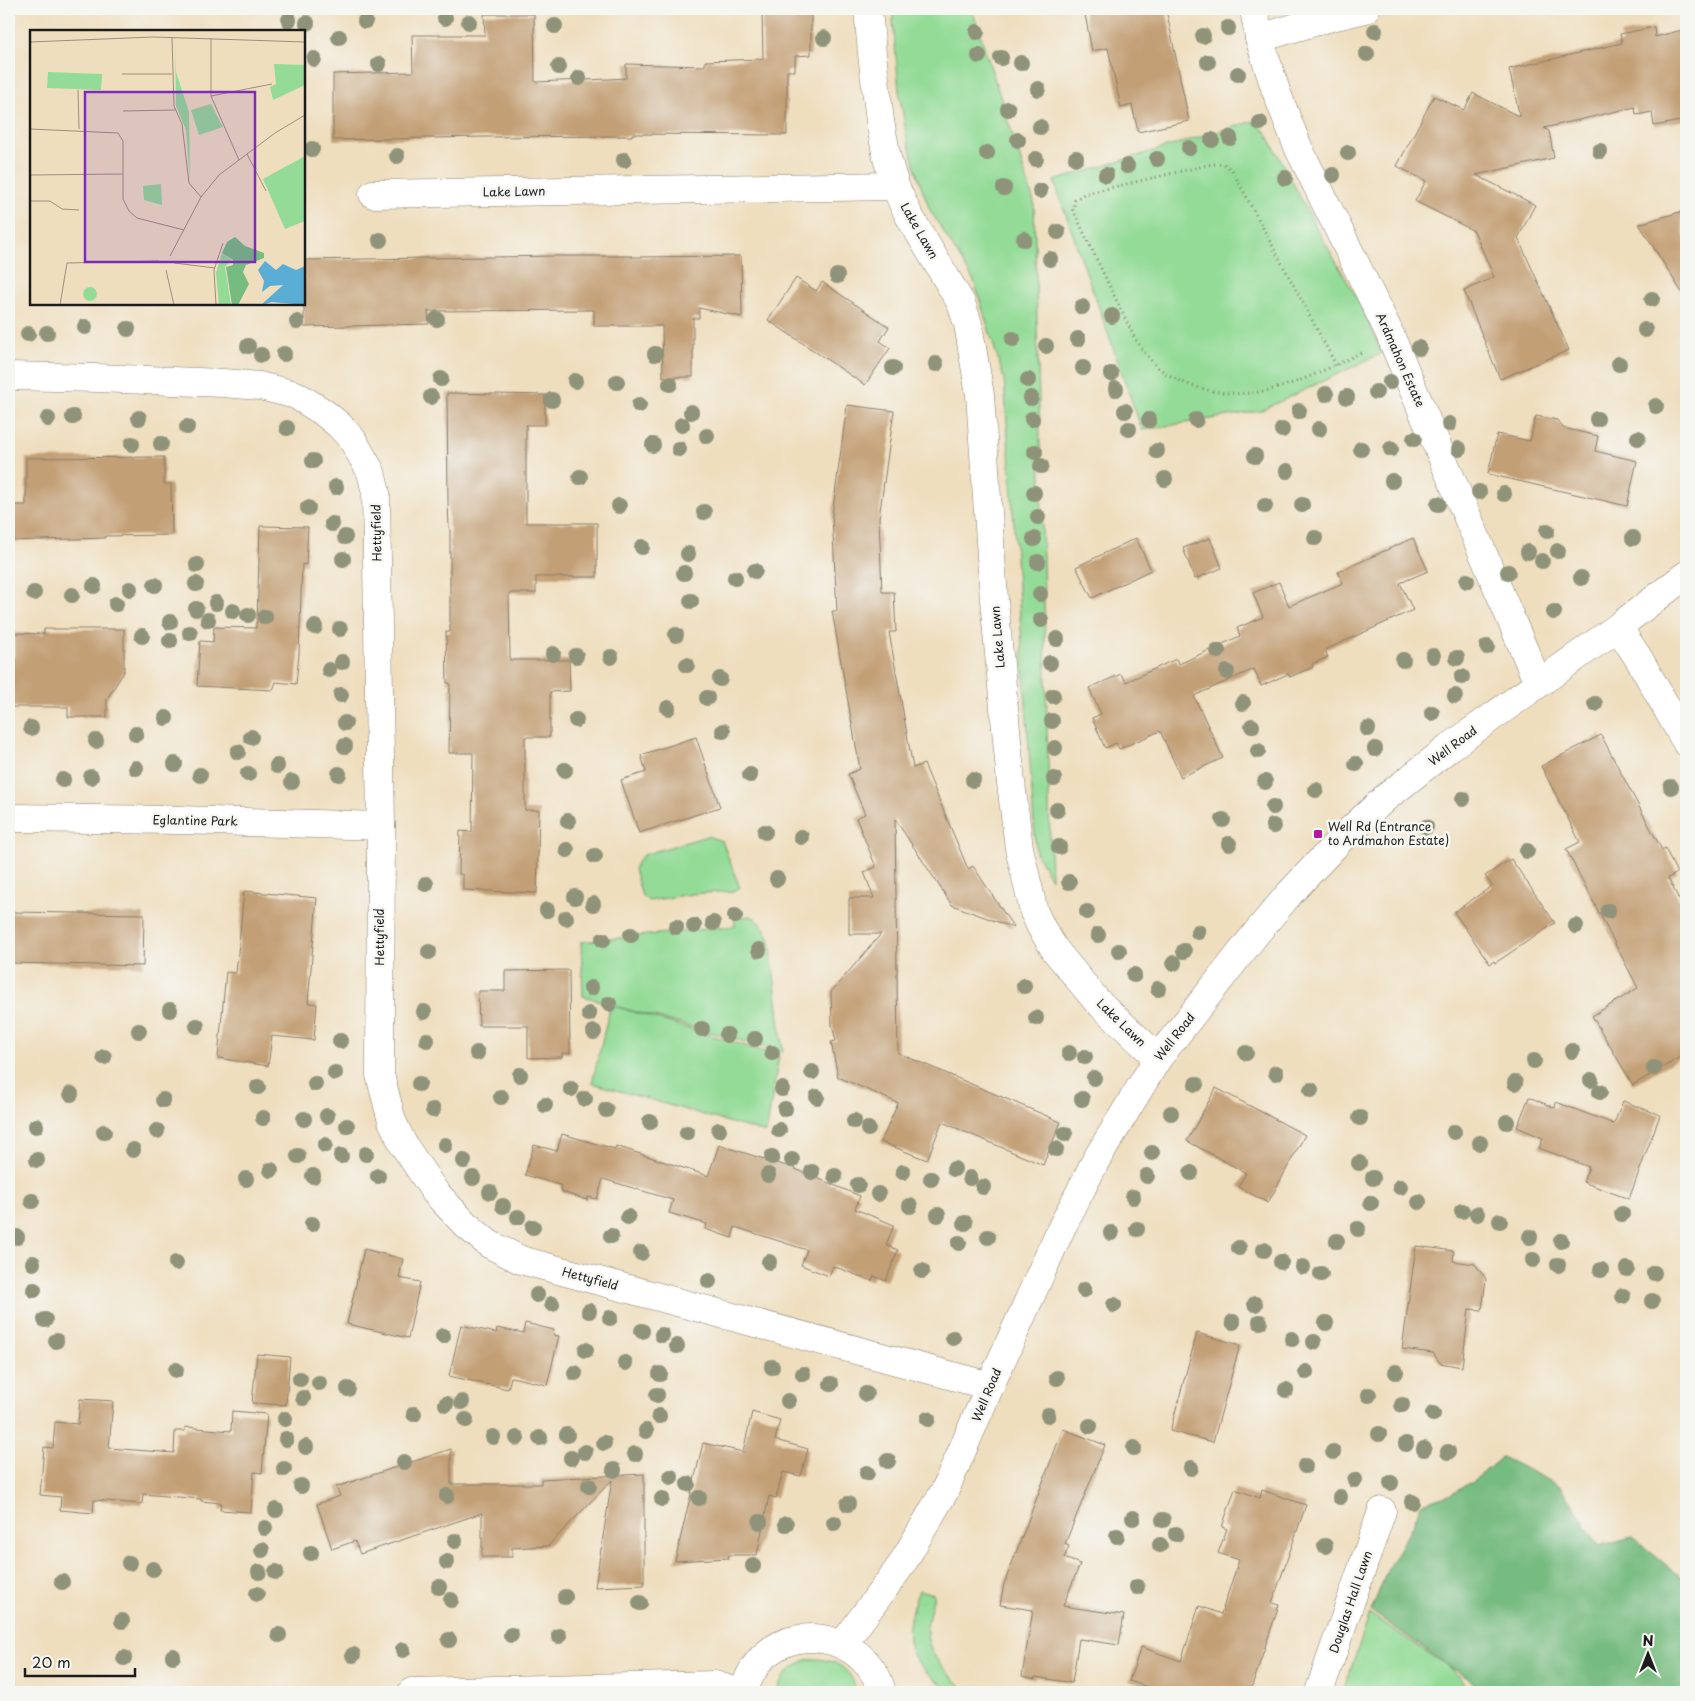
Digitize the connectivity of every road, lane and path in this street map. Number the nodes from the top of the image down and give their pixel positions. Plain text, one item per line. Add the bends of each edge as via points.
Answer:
1 (868, 9) edge
2 (1254, 9) edge
3 (1366, 9) edge
4 (1259, 38) junction
5 (895, 186) junction
6 (373, 194) dead end
7 (1391, 338) junction
8 (1336, 365) junction
9 (9, 376) edge
10 (1686, 575) edge
11 (1618, 626) junction
12 (1538, 683) junction
13 (1686, 742) edge
14 (9, 818) edge
15 (381, 826) junction
16 (1158, 1058) junction
17 (990, 1386) junction
18 (1382, 1511) dead end
19 (843, 1644) junction
20 (412, 1692) edge
21 (737, 1692) edge
22 (743, 1692) edge
23 (882, 1692) edge
24 (1319, 1692) edge

1 - 5 street, Lake Lawn via 880,121
2 - 4 street, Ardmahon Estate
3 - 4 street
4 - 7 street, Ardmahon Estate via 1298,147
5 - 6 street, Lake Lawn
5 - 16 street, Lake Lawn via 961,304 968,324 980,395 1011,783 1019,848 1034,912 1055,950 1096,1000
7 - 8 path
7 - 12 street, Ardmahon Estate
8 - 8 path via 1288,384 1248,393 1202,389 1178,380 1144,352 1123,316 1073,210 1075,200 1084,194 1212,164 1224,164 1232,170
9 - 15 street, Hettyfield via 260,386 296,395 328,416 352,439 371,472 376,493
10 - 11 street, Well Road
11 - 12 street, Well Road
11 - 13 street
12 - 16 street, Well Road via 1384,799 1342,838 1258,931
14 - 15 street, Eglantine Park
15 - 17 street, Hettyfield via 380,1075 392,1121 404,1144 435,1192 466,1225 489,1244 521,1260
16 - 17 street, Well Road via 1088,1176
17 - 19 street, Well Road via 940,1498 902,1564
18 - 24 street, Douglas Hall Lawn
19 - 22 street via 823,1637 801,1638 781,1644 763,1656 750,1674
19 - 23 street via 861,1655 874,1671
20 - 21 street via 715,1685

